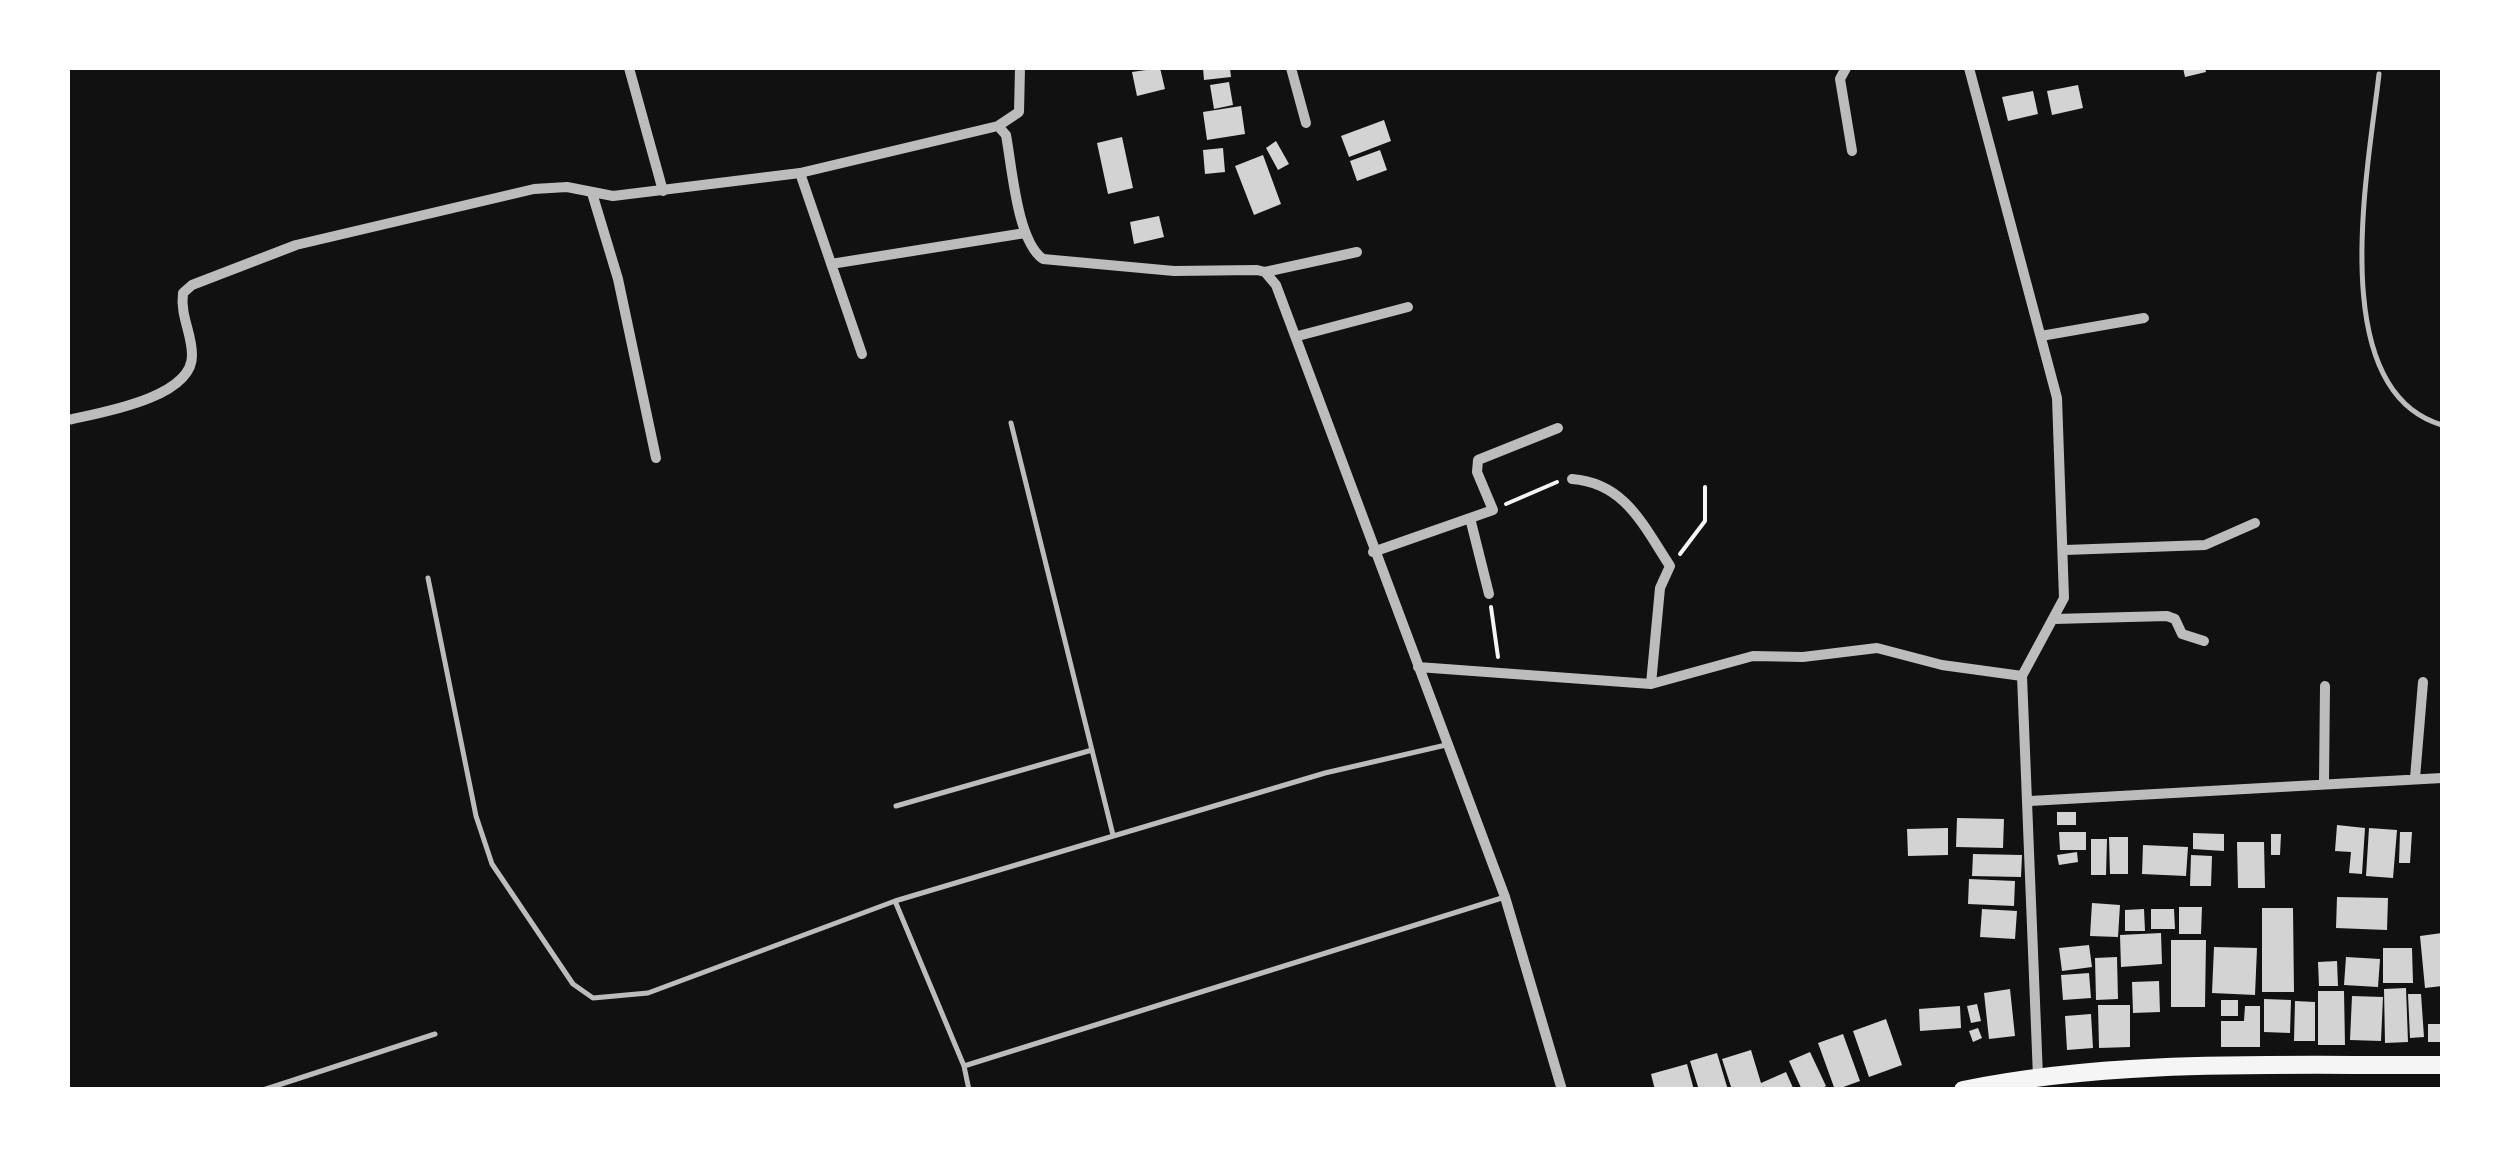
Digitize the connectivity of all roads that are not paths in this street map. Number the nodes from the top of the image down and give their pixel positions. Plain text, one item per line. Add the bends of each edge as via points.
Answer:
1 (629, 68) edge
2 (1020, 68) edge
3 (1291, 68) edge
4 (1846, 68) edge
5 (1969, 68) edge
6 (2379, 74) dead end
7 (1306, 123) dead end
8 (998, 126) junction
9 (1852, 150) dead end
10 (800, 173) junction
11 (663, 191) junction
12 (592, 193) junction
13 (1025, 232) junction
14 (1357, 252) dead end
15 (831, 264) junction
16 (1266, 272) junction
17 (1408, 307) dead end
18 (2144, 318) dead end
19 (1298, 336) junction
20 (2041, 336) junction
21 (862, 354) dead end
22 (68, 420) edge
23 (1011, 423) dead end
24 (2442, 425) edge
25 (1558, 428) dead end
26 (656, 458) dead end
27 (1572, 479) road end
28 (1470, 518) junction
29 (2255, 523) dead end
30 (2065, 550) junction
31 (1373, 552) junction
32 (428, 578) dead end
33 (1489, 594) road end
34 (2054, 619) junction
35 (2204, 641) dead end
36 (1418, 667) junction
37 (2022, 676) junction
38 (2423, 682) dead end
39 (1651, 684) junction
40 (2325, 686) dead end
41 (1446, 745) junction
42 (1092, 750) junction
43 (2415, 778) junction
44 (2442, 778) edge
45 (2324, 781) junction
46 (2030, 801) junction
47 (896, 806) dead end
48 (1113, 834) junction
49 (1505, 897) junction
50 (896, 901) junction
51 (435, 1034) dead end
52 (2442, 1065) edge
53 (964, 1066) junction
54 (2038, 1077) junction
55 (263, 1090) edge
56 (969, 1090) edge
57 (1562, 1090) edge
58 (1963, 1090) edge

1 - 11 street
2 - 8 street via 1019,112
3 - 7 street
4 - 9 street via 1840,79
5 - 20 street
6 - 24 lane via 2363,302 2379,367 2410,410
8 - 10 street
8 - 13 street via 1006,135
10 - 11 street
10 - 15 street
11 - 12 street
12 - 22 street via 534,189 392,221 296,244 192,284 181,305 192,354 187,372 146,400
12 - 26 street via 618,279
13 - 15 street
13 - 16 street via 1034,253 1057,264
14 - 16 street
15 - 21 street
16 - 19 street
17 - 19 street
18 - 20 street
19 - 31 street
20 - 30 street via 2056,398
23 - 42 lane
25 - 28 street via 1478,460 1476,472 1493,510
27 - 39 street via 1592,480 1622,496 1670,566 1660,588
28 - 31 street
28 - 33 street
29 - 30 street via 2205,546
30 - 34 street via 2064,598
31 - 36 street
32 - 50 lane via 476,816 492,864 573,984 593,998 648,994 705,976
34 - 35 street via 2167,616 2182,634
34 - 37 street
36 - 39 street
36 - 41 street
37 - 39 street via 1877,648 1753,656
37 - 46 street
38 - 43 street
40 - 45 street
41 - 48 lane
41 - 49 street
42 - 47 lane
42 - 48 lane
43 - 44 street
43 - 45 street
45 - 46 street
46 - 54 street
48 - 50 lane
49 - 53 lane
49 - 57 street
50 - 53 lane
51 - 55 lane
52 - 54 highway
53 - 56 lane
54 - 58 highway

